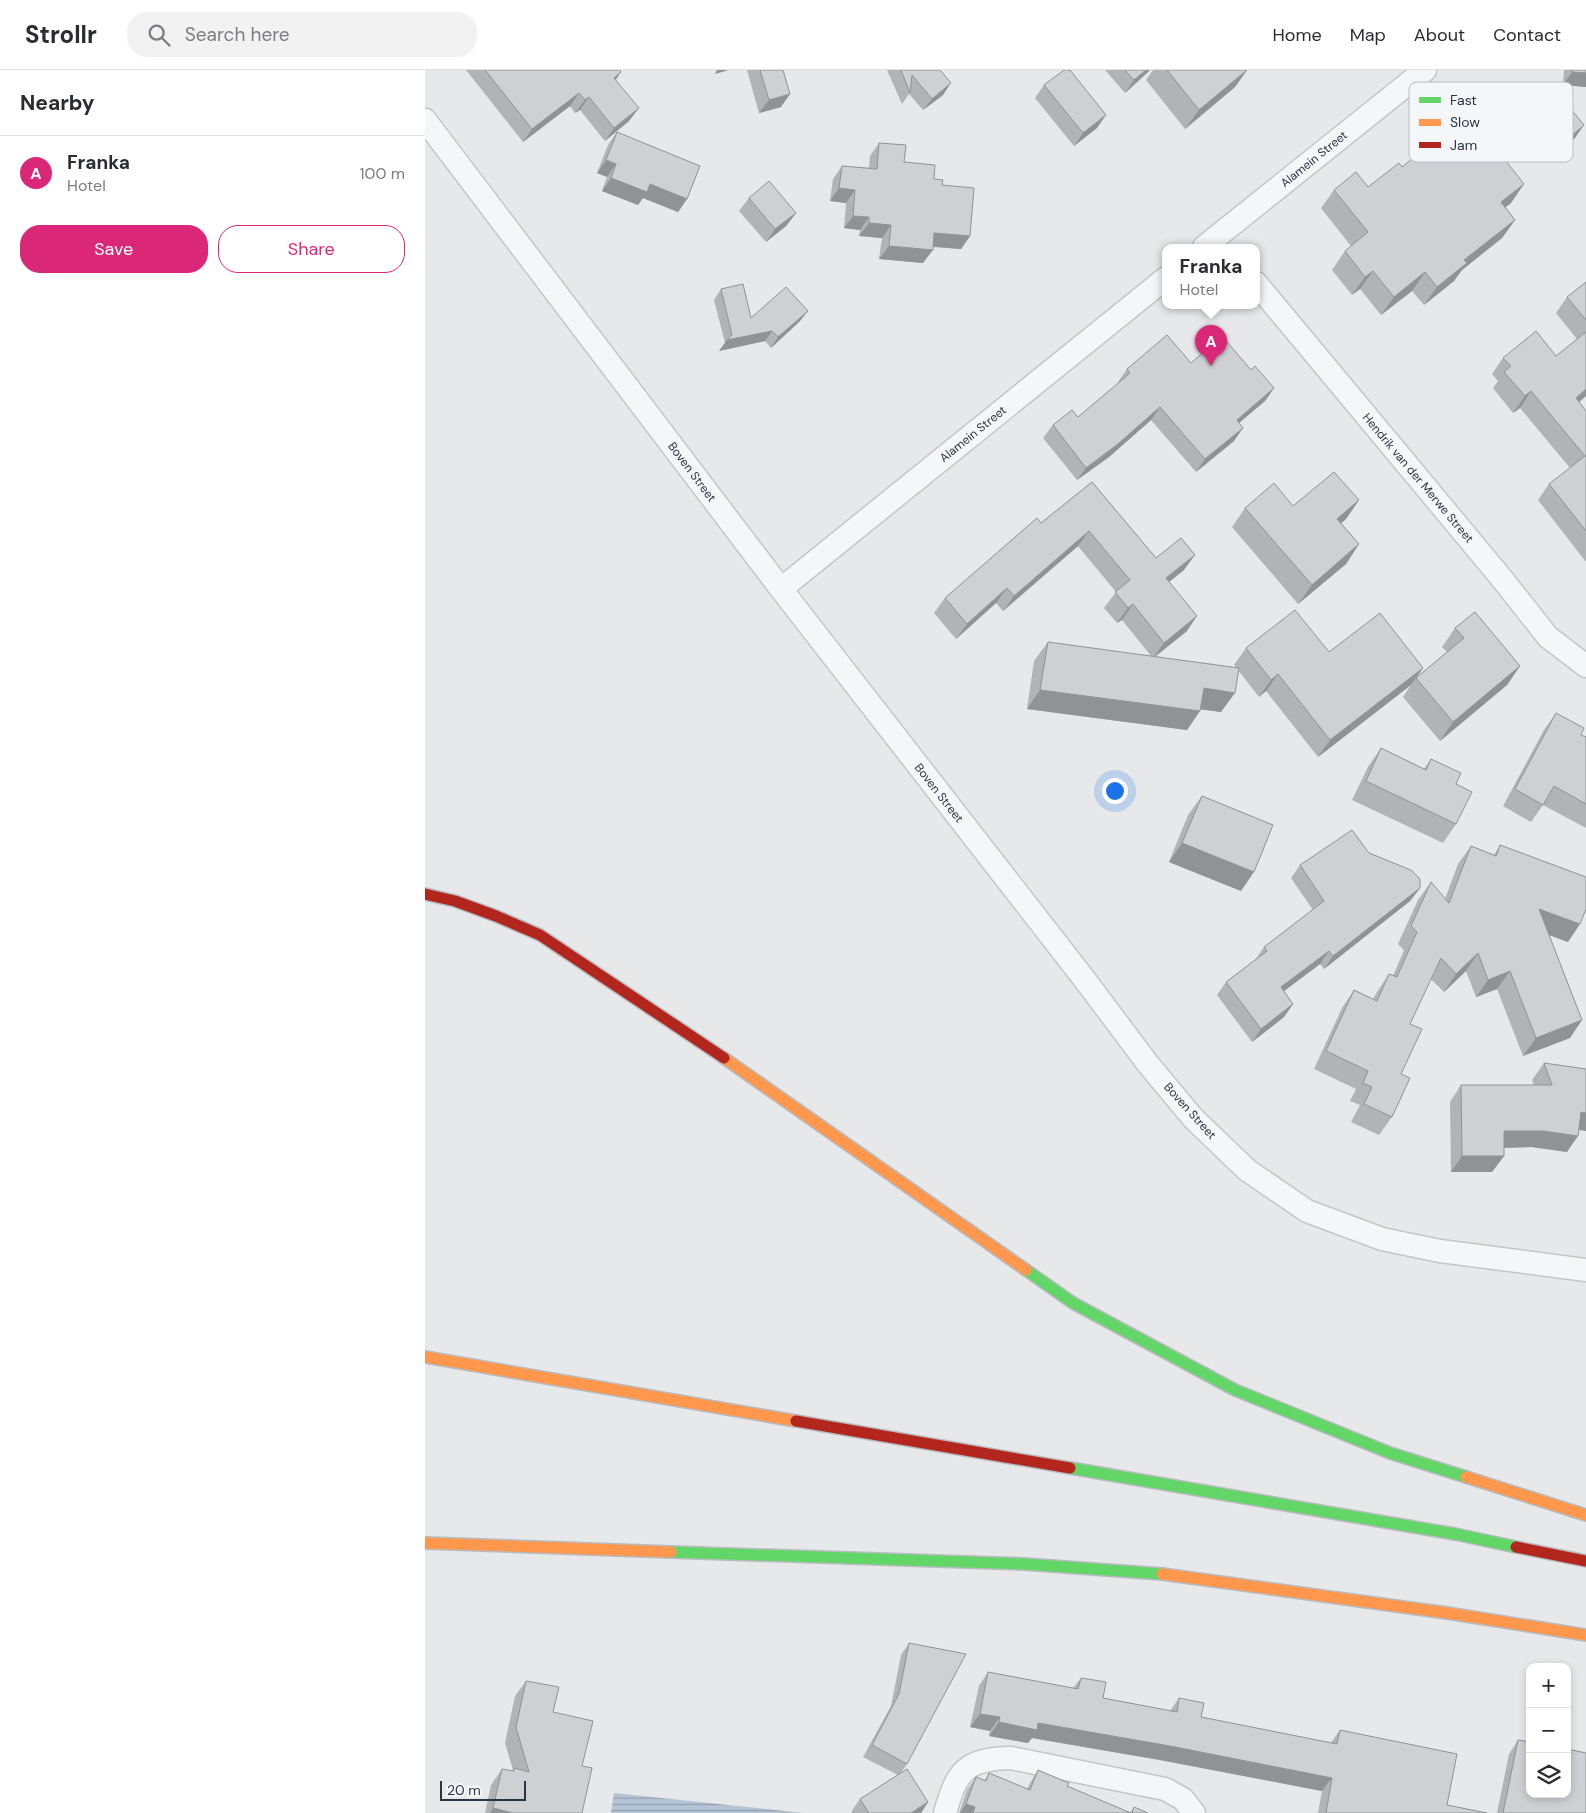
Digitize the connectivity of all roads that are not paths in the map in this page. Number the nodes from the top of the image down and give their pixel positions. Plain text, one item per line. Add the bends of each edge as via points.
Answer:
1 (1425, 70) edge
2 (1411, 82) edge
3 (1409, 83) edge
4 (425, 120) edge
5 (1215, 244) edge
6 (1162, 281) edge
7 (1260, 288) edge
8 (781, 590) junction
9 (1586, 666) edge
10 (425, 894) edge
11 (1586, 1270) edge
12 (425, 1357) edge
13 (1586, 1515) edge
14 (425, 1543) edge
15 (1586, 1561) edge
16 (1586, 1635) edge
17 (945, 1813) edge
18 (1194, 1813) edge

1 - 2 street, Alamein Street
3 - 5 street, Alamein Street
4 - 8 street, Boven Street
6 - 8 street, Alamein Street
7 - 9 street, Hendrik van der Merwe Street via 1548,638
8 - 11 street, Boven Street via 1148,1064 1193,1118 1247,1170 1307,1212 1382,1239 1440,1251
10 - 13 highway via 455,901 540,936 761,1082 1073,1303 1235,1390 1391,1453
12 - 15 highway via 1455,1534
14 - 16 highway via 1024,1564 1179,1575
17 - 18 street via 954,1784 963,1770 992,1759 1011,1758 1165,1789 1183,1799

